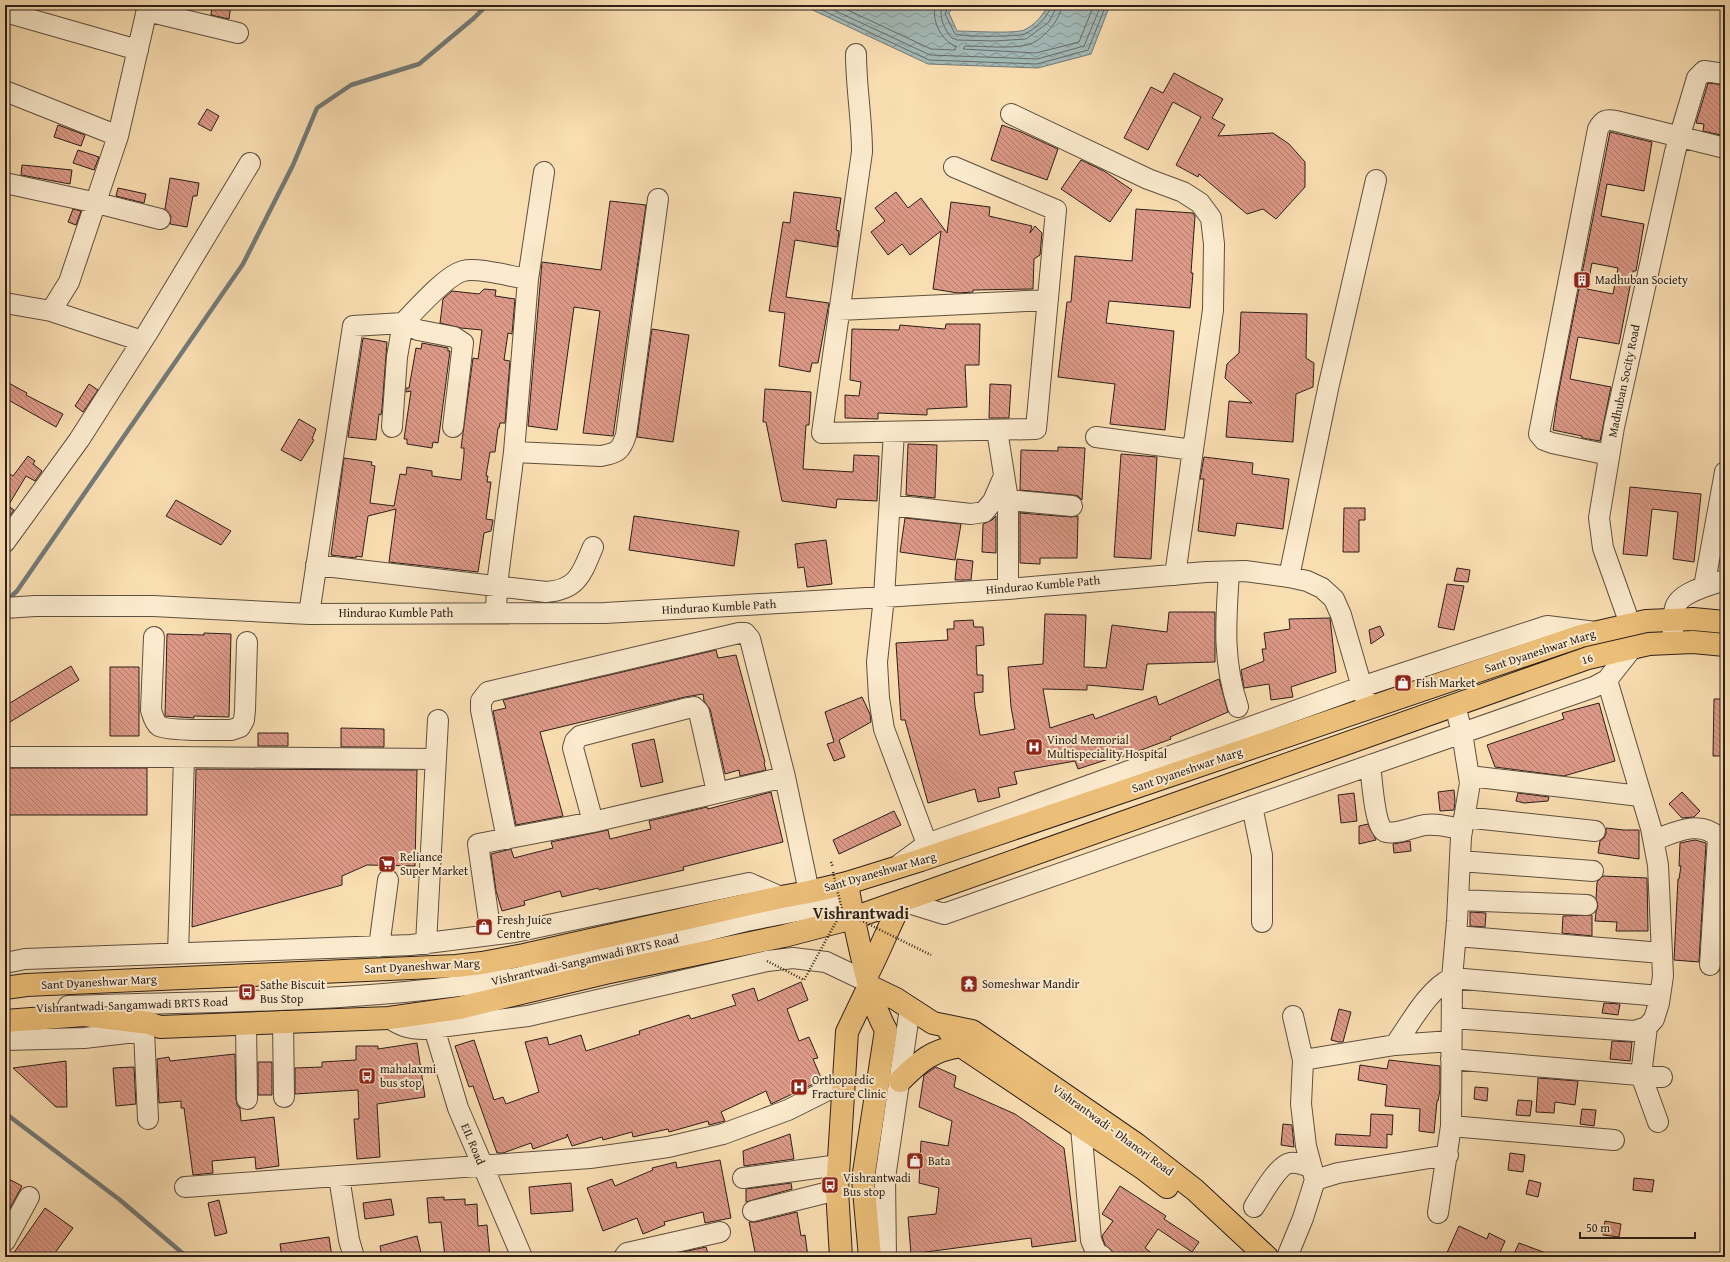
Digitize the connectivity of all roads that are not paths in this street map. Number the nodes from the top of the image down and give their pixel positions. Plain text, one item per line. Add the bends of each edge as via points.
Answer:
1 (147, 8) edge
2 (5, 12) edge
3 (238, 33) dead end
4 (138, 50) junction
5 (856, 54) dead end
6 (1725, 74) edge
7 (5, 92) edge
8 (1011, 114) dead end
9 (118, 136) junction
10 (1680, 137) junction
11 (1725, 148) edge
12 (250, 163) dead end
13 (954, 167) dead end
14 (544, 172) dead end
15 (1376, 180) dead end
16 (5, 184) edge
17 (658, 199) dead end
18 (97, 203) junction
19 (160, 219) dead end
20 (528, 280) junction
21 (1048, 300) junction
22 (5, 303) edge
23 (839, 310) junction
24 (51, 311) junction
25 (403, 323) junction
26 (142, 341) junction
27 (453, 427) dead end
28 (392, 428) dead end
29 (997, 430) junction
30 (894, 432) junction
31 (1096, 437) dead end
32 (1193, 450) junction
33 (514, 452) junction
34 (1609, 455) junction
35 (1725, 472) edge
36 (1004, 476) junction
37 (1008, 500) junction
38 (890, 505) junction
39 (1072, 506) dead end
40 (5, 542) edge
41 (593, 547) dead end
42 (316, 565) junction
43 (1229, 572) junction
44 (1175, 574) junction
45 (1289, 577) junction
46 (1725, 580) edge
47 (497, 586) junction
48 (1704, 588) junction
49 (1008, 589) junction
50 (884, 597) junction
51 (5, 608) edge
52 (496, 613) junction
53 (309, 614) junction
54 (1674, 619) junction
55 (1725, 622) edge
56 (1630, 624) junction
57 (1598, 632) junction
58 (154, 637) dead end
59 (247, 642) dead end
60 (1673, 642) junction
61 (1725, 644) edge
62 (1633, 647) junction
63 (1607, 680) junction
64 (1361, 687) junction
65 (1455, 705) junction
66 (1238, 707) dead end
67 (1368, 708) junction
68 (438, 720) dead end
69 (171, 728) junction
70 (1462, 733) junction
71 (1374, 734) junction
72 (5, 757) edge
73 (178, 757) junction
74 (436, 759) junction
75 (1375, 763) junction
76 (1469, 776) junction
77 (785, 777) junction
78 (717, 792) junction
79 (1640, 796) junction
80 (1252, 806) junction
81 (593, 822) junction
82 (1463, 823) junction
83 (1595, 831) dead end
84 (507, 839) junction
85 (1654, 840) junction
86 (927, 844) junction
87 (1460, 861) junction
88 (894, 869) junction
89 (1593, 871) dead end
90 (388, 880) dead end
91 (809, 892) junction
92 (781, 897) junction
93 (845, 897) junction
94 (1458, 900) junction
95 (902, 901) junction
96 (1587, 905) dead end
97 (1262, 922) dead end
98 (491, 935) junction
99 (1456, 936) junction
100 (426, 944) junction
101 (379, 946) junction
102 (1662, 953) junction
103 (178, 954) junction
104 (5, 963) edge
105 (1710, 965) dead end
106 (1452, 978) junction
107 (868, 981) junction
108 (5, 988) edge
109 (1660, 996) junction
110 (910, 1008) junction
111 (5, 1012) edge
112 (1293, 1016) dead end
113 (389, 1018) junction
114 (1452, 1018) junction
115 (5, 1021) edge
116 (283, 1021) junction
117 (246, 1023) junction
118 (945, 1026) junction
119 (147, 1027) junction
120 (1647, 1027) junction
121 (434, 1028) junction
122 (5, 1040) edge
123 (1395, 1045) junction
124 (961, 1046) junction
125 (1451, 1050) junction
126 (1303, 1060) junction
127 (1641, 1075) junction
128 (1662, 1077) dead end
129 (900, 1081) junction
130 (844, 1082) junction
131 (284, 1097) dead end
132 (247, 1099) dead end
133 (148, 1119) dead end
134 (1658, 1122) dead end
135 (1451, 1126) junction
136 (1081, 1127) junction
137 (1614, 1140) dead end
138 (1448, 1155) junction
139 (839, 1164) junction
140 (483, 1167) junction
141 (1313, 1174) junction
142 (339, 1177) junction
143 (743, 1178) dead end
144 (185, 1188) dead end
145 (837, 1190) junction
146 (29, 1197) dead end
147 (1254, 1207) dead end
148 (752, 1210) dead end
149 (1438, 1213) dead end
150 (720, 1232) dead end
151 (5, 1241) edge
152 (354, 1257) edge
153 (522, 1257) edge
154 (624, 1257) edge
155 (841, 1257) edge
156 (870, 1257) edge
157 (886, 1257) edge
158 (1103, 1257) edge
159 (1251, 1257) edge
160 (1267, 1257) edge
161 (1287, 1257) edge

1 - 3 street
1 - 4 street
2 - 4 street
4 - 9 street
5 - 23 street via 862,152
6 - 10 street, Madhuban Socity Road via 1704,71 1696,78
7 - 9 street
8 - 32 street via 1148,179 1183,192 1200,203 1211,218 1214,244 1213,310
9 - 18 street
10 - 11 street
10 - 34 street, Madhuban Socity Road
10 - 34 street via 1607,120 1602,122 1598,129 1539,434 1544,440 1552,443
12 - 26 street
13 - 21 street via 1056,210
14 - 20 street
15 - 45 street via 1329,384
16 - 18 street
17 - 33 street via 626,435 622,447 613,454 601,456
18 - 19 street
18 - 24 street via 69,282
20 - 25 street via 476,270 464,271 450,278
20 - 33 street
21 - 23 street
21 - 29 street via 1036,429
22 - 24 street
23 - 30 street via 822,433
24 - 26 street
25 - 27 street via 418,330 454,337 463,342
25 - 28 street via 397,357
25 - 42 street via 353,326
26 - 40 street via 79,440
29 - 30 street
29 - 36 street
30 - 38 street
31 - 32 street
32 - 44 street
33 - 47 street
34 - 56 street, Madhuban Socity Road via 1599,518 1603,548
35 - 48 street
36 - 37 street
36 - 38 street via 993,501 984,512 971,514
37 - 39 street
37 - 49 street
38 - 50 street
41 - 47 street via 574,583 560,591 546,592
42 - 47 street
42 - 53 street
43 - 44 street, Hindurao Kumble Path
43 - 45 street, Hindurao Kumble Path via 1244,571
43 - 66 street via 1225,641 1230,685
44 - 49 street, Hindurao Kumble Path
45 - 64 street, Hindurao Kumble Path via 1322,588 1334,599
46 - 48 street
47 - 52 street
48 - 54 street via 1679,599
49 - 50 street, Hindurao Kumble Path
50 - 52 street, Hindurao Kumble Path via 605,613
50 - 86 street via 878,662 879,698 884,729
51 - 53 street, Hindurao Kumble Path via 153,606
52 - 53 street, Hindurao Kumble Path
54 - 55 main road, Sant Dyaneshwar Marg
54 - 56 main road, Sant Dyaneshwar Marg
54 - 60 street
56 - 57 main road, Sant Dyaneshwar Marg
57 - 64 street via 1547,626
57 - 67 main road, Sant Dyaneshwar Marg
58 - 69 street via 151,710 154,720 161,727
59 - 69 street via 245,710 240,727 231,730
60 - 61 main road, 16
60 - 62 main road, 16
62 - 63 street
62 - 65 main road, 16 via 1588,658
63 - 70 street via 1594,687
63 - 79 street
64 - 67 street, Hindurao Kumble Path
64 - 86 street
65 - 70 street
65 - 71 main road, Sant Dyaneshwar Marg
67 - 88 main road, Sant Dyaneshwar Marg
68 - 74 street
69 - 73 street
70 - 75 street
70 - 76 street
71 - 75 street
71 - 95 main road, Sant Dyaneshwar Marg
72 - 73 street
73 - 74 street
73 - 103 street
74 - 100 street
75 - 80 street
75 - 82 street via 1378,821 1383,830 1389,833 1423,825
76 - 79 street
76 - 82 street
77 - 78 street
77 - 84 street via 750,638 745,633 739,633 488,692 482,700 481,710
77 - 91 street
78 - 81 street
78 - 81 street via 699,712 694,707 688,708 580,736 575,741 573,748
79 - 85 street
80 - 95 street via 944,914
80 - 97 street via 1262,855
81 - 84 street
82 - 83 street
82 - 87 street
84 - 98 street via 478,844
85 - 102 street via 1658,865
85 - 105 street via 1694,827 1712,832 1718,837
86 - 88 street
87 - 89 street
87 - 94 street
88 - 93 main road, Sant Dyaneshwar Marg
90 - 101 street
91 - 92 main road, Sant Dyaneshwar Marg
91 - 93 main road, Sant Dyaneshwar Marg
92 - 98 street via 749,883
92 - 108 main road, Sant Dyaneshwar Marg via 482,963
93 - 95 main road, Sant Dyaneshwar Marg
93 - 107 main road
93 - 111 street, Vishrantwadi-Sangamwadi BRTS Road via 520,977 479,984 352,997 48,1007
93 - 113 main road, Sant Dyaneshwar Marg via 784,936 605,973 472,1005
94 - 96 street
94 - 99 street
95 - 107 main road
98 - 100 street
99 - 102 street
99 - 106 street
100 - 101 street
101 - 103 street
102 - 109 street via 1663,976
103 - 104 street
106 - 109 street
106 - 114 street
106 - 123 street via 1443,982 1430,996
107 - 110 main road, Vishrantwadi - Dhanori Road
107 - 121 street via 826,962 793,958 767,960 528,1016
107 - 130 main road via 847,1032
107 - 156 main road via 876,1012 886,1030 863,1180
109 - 120 street via 1654,1019
110 - 118 main road, Vishrantwadi - Dhanori Road via 933,1023
110 - 129 street
112 - 126 street
113 - 116 main road, Sant Dyaneshwar Marg
113 - 121 street via 401,1026 412,1029
114 - 120 street via 1634,1031
114 - 125 street
115 - 119 main road, Sant Dyaneshwar Marg via 84,1015
116 - 117 main road, Sant Dyaneshwar Marg
116 - 131 street
117 - 119 main road, Sant Dyaneshwar Marg
117 - 132 street
118 - 124 main road, Vishrantwadi - Dhanori Road
118 - 160 main road, Vishrantwadi - Dhanori Road via 972,1031 1136,1144 1195,1190
119 - 122 street via 84,1038
119 - 133 street
120 - 127 street
121 - 140 street, EIL Road via 458,1108
123 - 125 street
123 - 126 street
124 - 129 main road via 944,1049 920,1062
124 - 136 main road, Vishrantwadi - Dhanori Road
125 - 127 street
125 - 135 street
126 - 141 street via 1302,1104 1306,1146
127 - 128 street
127 - 134 street
129 - 157 street via 885,1178
130 - 139 main road
130 - 140 street via 788,1110 723,1134 668,1147 590,1158
135 - 137 street
135 - 138 street
136 - 158 street via 1091,1240 1096,1252
136 - 159 main road, Vishrantwadi - Dhanori Road via 1144,1169 1232,1238
138 - 141 street via 1338,1173
138 - 149 street
139 - 143 street
139 - 145 main road
140 - 142 street
140 - 153 street, EIL Road
141 - 147 street via 1296,1163 1288,1163 1280,1169
141 - 161 street via 1303,1218
142 - 144 street
142 - 152 street
145 - 148 street
145 - 155 main road
146 - 151 street
150 - 154 street via 627,1253

